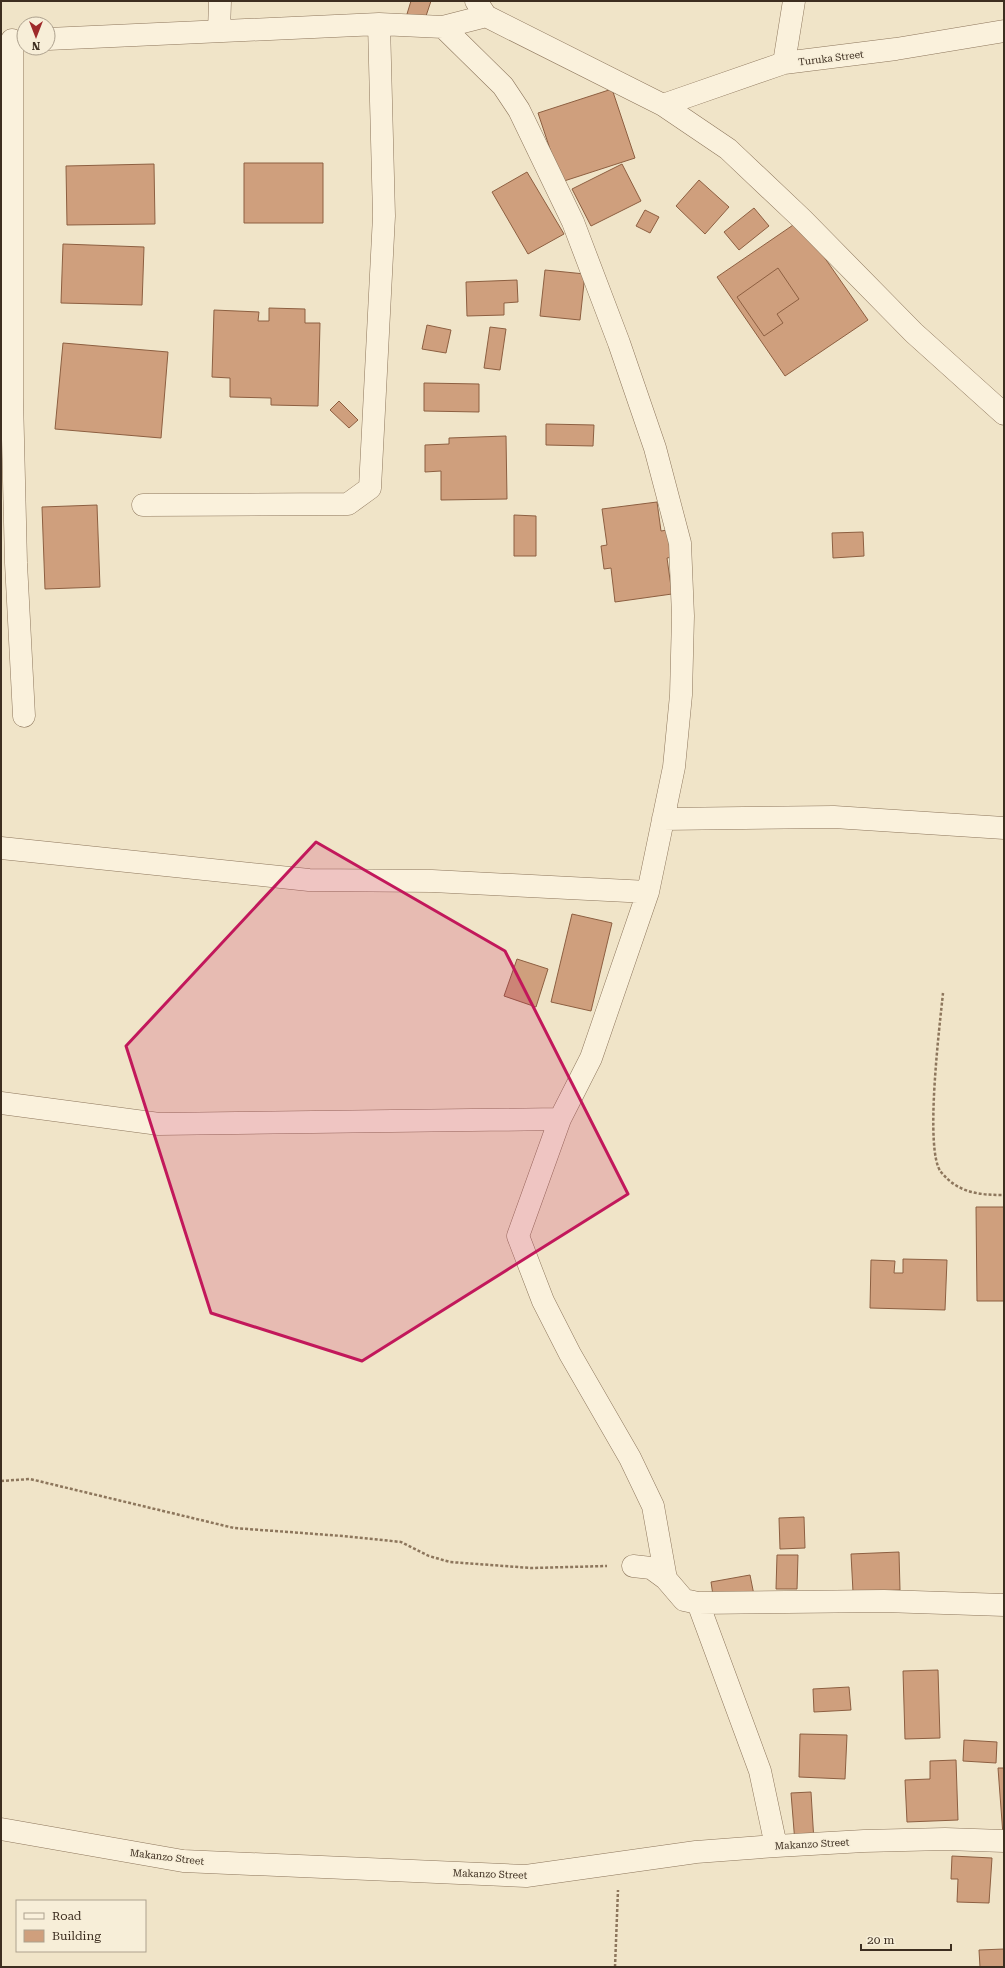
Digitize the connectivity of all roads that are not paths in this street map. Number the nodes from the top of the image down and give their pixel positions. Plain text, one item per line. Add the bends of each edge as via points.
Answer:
1 (220, 1) edge
2 (794, 1) edge
3 (481, 8) edge
4 (379, 24) junction
5 (443, 26) junction
6 (219, 31) junction
7 (1004, 31) edge
8 (56, 39) edge
9 (12, 41) edge
10 (784, 63) junction
11 (663, 105) junction
12 (1004, 414) edge
13 (143, 505) dead end
14 (24, 716) dead end
15 (663, 819) junction
16 (1004, 828) edge
17 (1, 848) edge
18 (648, 892) junction
19 (1, 1103) edge
20 (560, 1119) junction
21 (633, 1566) road end
22 (666, 1579) junction
23 (698, 1603) junction
24 (1004, 1605) edge
25 (1, 1829) edge
26 (1004, 1841) edge
27 (776, 1846) junction

1 - 6 street
2 - 10 street
3 - 5 street
3 - 11 street
4 - 5 street
4 - 6 street
4 - 13 street via 384,216 370,488 348,504
5 - 15 street via 503,86 519,110 572,222 619,343 655,448 680,543 683,616 681,695 674,767
6 - 8 street
7 - 10 street, Turuka Street via 896,50
9 - 14 street via 12,398 16,563
10 - 11 street, Turuka Street
11 - 12 street via 728,149 802,219 914,333
15 - 16 street via 834,817
15 - 18 street
17 - 18 street via 309,880 432,881
18 - 20 street via 592,1058
19 - 20 street via 159,1124
20 - 22 street via 518,1236 543,1301 570,1354 630,1458 653,1506
21 - 22 street via 651,1568
22 - 23 street via 684,1600
23 - 24 street via 884,1601
23 - 27 street via 760,1771
25 - 27 street, Makanzo Street via 183,1861 526,1876 696,1852
26 - 27 street, Makanzo Street via 945,1839

